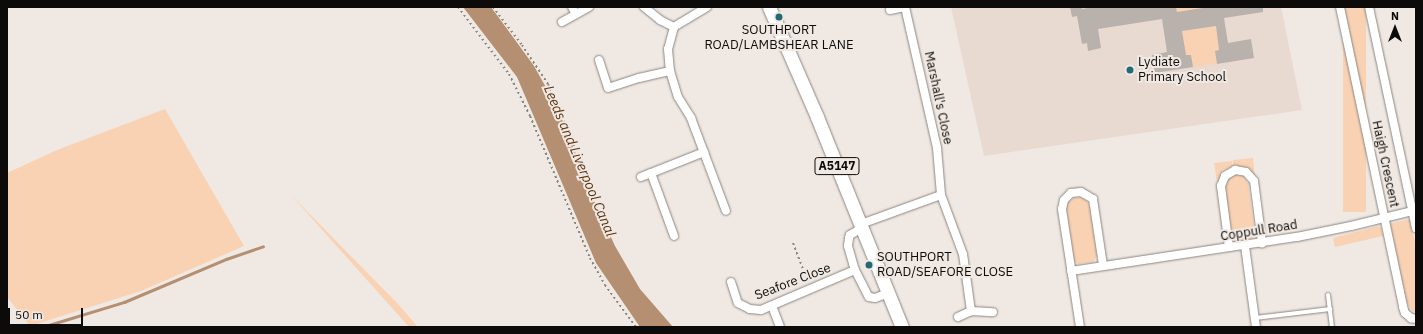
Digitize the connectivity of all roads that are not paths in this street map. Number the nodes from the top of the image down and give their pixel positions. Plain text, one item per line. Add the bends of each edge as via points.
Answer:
1 (589, 7) edge
2 (644, 7) edge
3 (707, 7) edge
4 (769, 7) edge
5 (905, 7) edge
6 (1340, 7) edge
7 (1369, 7) edge
8 (890, 10) dead end
9 (574, 11) edge
10 (562, 22) dead end
11 (674, 27) junction
12 (599, 60) dead end
13 (670, 71) junction
14 (704, 152) junction
15 (651, 173) junction
16 (641, 177) dead end
17 (942, 195) junction
18 (1414, 210) edge
19 (726, 211) dead end
20 (1384, 217) junction
21 (862, 226) junction
22 (1416, 228) edge
23 (674, 236) dead end
24 (1262, 243) junction
25 (1245, 246) junction
26 (1229, 247) junction
27 (1103, 265) junction
28 (855, 270) junction
29 (1071, 271) junction
30 (732, 282) dead end
31 (889, 293) junction
32 (1328, 294) dead end
33 (772, 306) junction
34 (1330, 309) junction
35 (971, 311) junction
36 (993, 312) dead end
37 (958, 317) dead end
38 (1255, 318) junction
39 (1416, 319) edge
40 (780, 327) edge
41 (902, 327) edge
42 (1080, 327) edge
43 (1256, 327) edge
44 (1332, 327) edge

1 - 9 street
2 - 11 street
3 - 11 street
4 - 21 main road, A5147
5 - 8 street, Marshall's Close
5 - 17 street, Marshall's Close via 937,148
6 - 20 street, Haigh Crescent
7 - 18 street, Haigh Crescent
9 - 10 street
11 - 13 street via 668,49
12 - 13 street via 608,88
13 - 14 street via 678,96 691,118
14 - 15 street
14 - 19 street
15 - 16 street
15 - 23 street
17 - 21 street
17 - 35 street, Marshall's Close via 963,254
18 - 20 street, Coppull Road
18 - 22 street, Haigh Crescent
20 - 24 street, Coppull Road
20 - 39 street, Haigh Crescent via 1402,307 1405,313
21 - 28 street via 849,238 848,246
21 - 31 main road, A5147
24 - 25 street, Coppull Road
24 - 26 street via 1254,181 1246,172 1235,170 1225,176 1221,186
25 - 26 street, Coppull Road
25 - 38 street
26 - 27 street, Coppull Road
27 - 29 street, Coppull Road
27 - 29 street via 1094,203 1086,193 1076,192 1067,196 1062,209
28 - 31 street via 869,296 875,298
28 - 33 street, Seafore Close
29 - 42 street
30 - 33 street, Seafore Close via 738,303 750,310
31 - 41 main road, A5147
32 - 34 lane
33 - 40 street
34 - 38 lane
34 - 44 lane
35 - 36 street
35 - 37 street
38 - 43 street

